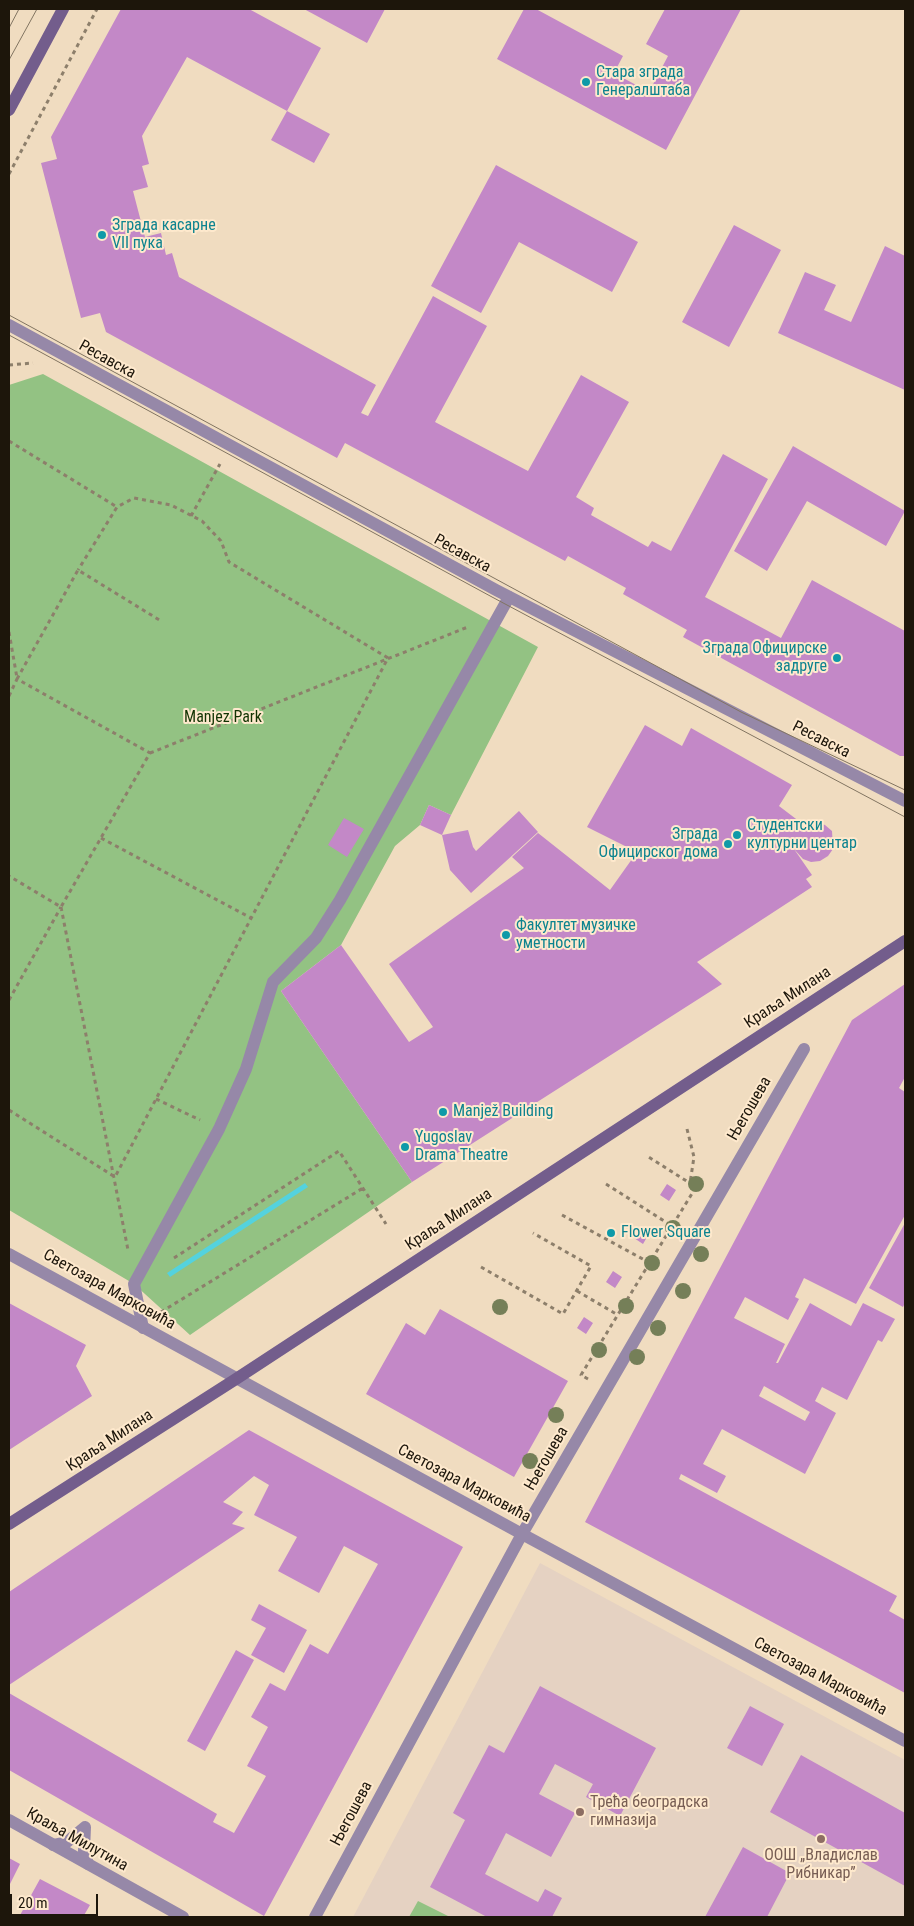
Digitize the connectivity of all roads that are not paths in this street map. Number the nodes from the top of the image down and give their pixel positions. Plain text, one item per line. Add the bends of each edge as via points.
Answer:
1 (64, 9) edge
2 (9, 110) edge
3 (9, 325) edge
4 (509, 597) junction
5 (905, 801) edge
6 (905, 941) edge
7 (804, 1049) dead end
8 (9, 1254) edge
9 (143, 1328) junction
10 (236, 1379) junction
11 (9, 1524) edge
12 (522, 1534) junction
13 (905, 1741) edge
14 (9, 1820) edge
15 (53, 1845) junction
16 (88, 1864) junction
17 (183, 1917) edge
18 (315, 1917) edge

1 - 2 main road
3 - 4 street, Ресавска
4 - 5 street, Ресавска
4 - 9 street via 336,907 316,938 273,982 246,1069 134,1284
6 - 10 main road, Краља Милана
7 - 12 street, Његошева
8 - 9 street, Светозара Марковића
9 - 10 street, Светозара Марковића
10 - 11 main road, Краља Милана
10 - 12 street, Светозара Марковића
12 - 13 street, Светозара Марковића
12 - 18 street, Његошева
14 - 15 street, Краља Милутина
15 - 16 street, Краља Милутина
15 - 16 street via 67,1842 88,1822 84,1851
16 - 17 street, Краља Милутина

